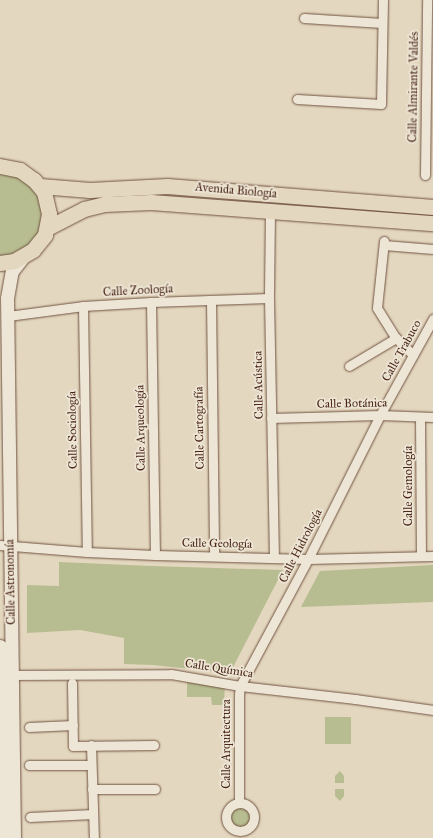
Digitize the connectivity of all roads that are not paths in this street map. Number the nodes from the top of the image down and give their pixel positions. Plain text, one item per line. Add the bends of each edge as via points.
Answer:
1 (383, 0) edge
2 (427, 0) edge
3 (304, 18) dead end
4 (382, 23) junction
5 (297, 99) dead end
6 (0, 166) edge
7 (425, 175) dead end
8 (40, 186) junction
9 (433, 207) edge
10 (270, 211) junction
11 (433, 223) edge
12 (47, 228) junction
13 (433, 249) edge
14 (22, 258) junction
15 (0, 262) edge
16 (269, 298) junction
17 (211, 300) junction
18 (151, 302) junction
19 (83, 306) junction
20 (8, 316) junction
21 (433, 319) edge
22 (396, 338) junction
23 (413, 355) junction
24 (349, 366) dead end
25 (380, 415) junction
26 (420, 417) junction
27 (433, 417) edge
28 (271, 418) junction
29 (5, 546) edge
30 (87, 552) junction
31 (154, 555) junction
32 (214, 556) junction
33 (421, 556) junction
34 (433, 556) edge
35 (274, 558) junction
36 (308, 559) junction
37 (0, 646) edge
38 (4, 676) edge
39 (72, 683) dead end
40 (240, 686) junction
41 (433, 710) edge
42 (73, 725) junction
43 (29, 726) dead end
44 (91, 745) junction
45 (154, 745) dead end
46 (29, 765) dead end
47 (91, 765) junction
48 (92, 789) junction
49 (155, 789) dead end
50 (239, 803) junction
51 (93, 814) junction
52 (30, 817) dead end
53 (240, 835) edge
54 (2, 838) edge
55 (14, 838) edge
56 (94, 838) edge

1 - 4 street
2 - 7 street, Calle Almirante Valdés
3 - 4 street
4 - 5 street via 381,104
6 - 8 main road via 20,170
8 - 9 main road, Avenida Biología via 90,190 167,186
8 - 12 main road via 48,206
10 - 11 main road, Avenida Biología
10 - 12 main road, Avenida Biología via 151,202 104,204 84,209
10 - 16 street, Calle Acústica
12 - 14 main road via 38,246
13 - 22 street via 384,243 377,308
14 - 15 main road
14 - 20 street, Calle Astronomía via 12,270 10,277
16 - 17 street, Calle Zoología
16 - 28 street, Calle Acústica
17 - 18 street, Calle Zoología
17 - 32 street, Calle Cartografía
18 - 19 street, Calle Zoología
18 - 31 street, Calle Arqueología
19 - 20 street, Calle Zoología
19 - 30 street, Calle Sociología
20 - 29 street, Calle Astronomía
21 - 23 street, Calle Trabuco
22 - 23 street
22 - 24 street
23 - 25 street, Calle Trabuco
25 - 26 street, Calle Botánica
25 - 28 street, Calle Botánica
25 - 36 street, Calle Hidrología
26 - 27 street, Calle Botánica
26 - 33 street, Calle Gemología
28 - 35 street, Calle Acústica
29 - 30 street, Calle Geología
29 - 38 street, Calle Astronomía
30 - 31 street, Calle Geología
31 - 32 street, Calle Geología
32 - 35 street, Calle Geología
33 - 34 street, Calle Geología
33 - 36 street, Calle Geología
35 - 36 street, Calle Geología
36 - 40 street, Calle Hidrología
37 - 38 street, Calle Astronomía
38 - 40 street, Calle Química via 171,674
38 - 54 street, Calle Astronomía
38 - 55 street, Calle Astronomía
39 - 42 street
40 - 41 street, Calle Química
40 - 50 street, Calle Arquitectura
42 - 43 street
42 - 44 street via 73,746
44 - 45 street
44 - 47 street
46 - 47 street
47 - 48 street
48 - 49 street
48 - 51 street
50 - 53 street via 229,809 226,817 232,829
50 - 53 street via 252,808 255,817 252,826
51 - 52 street
51 - 56 street

